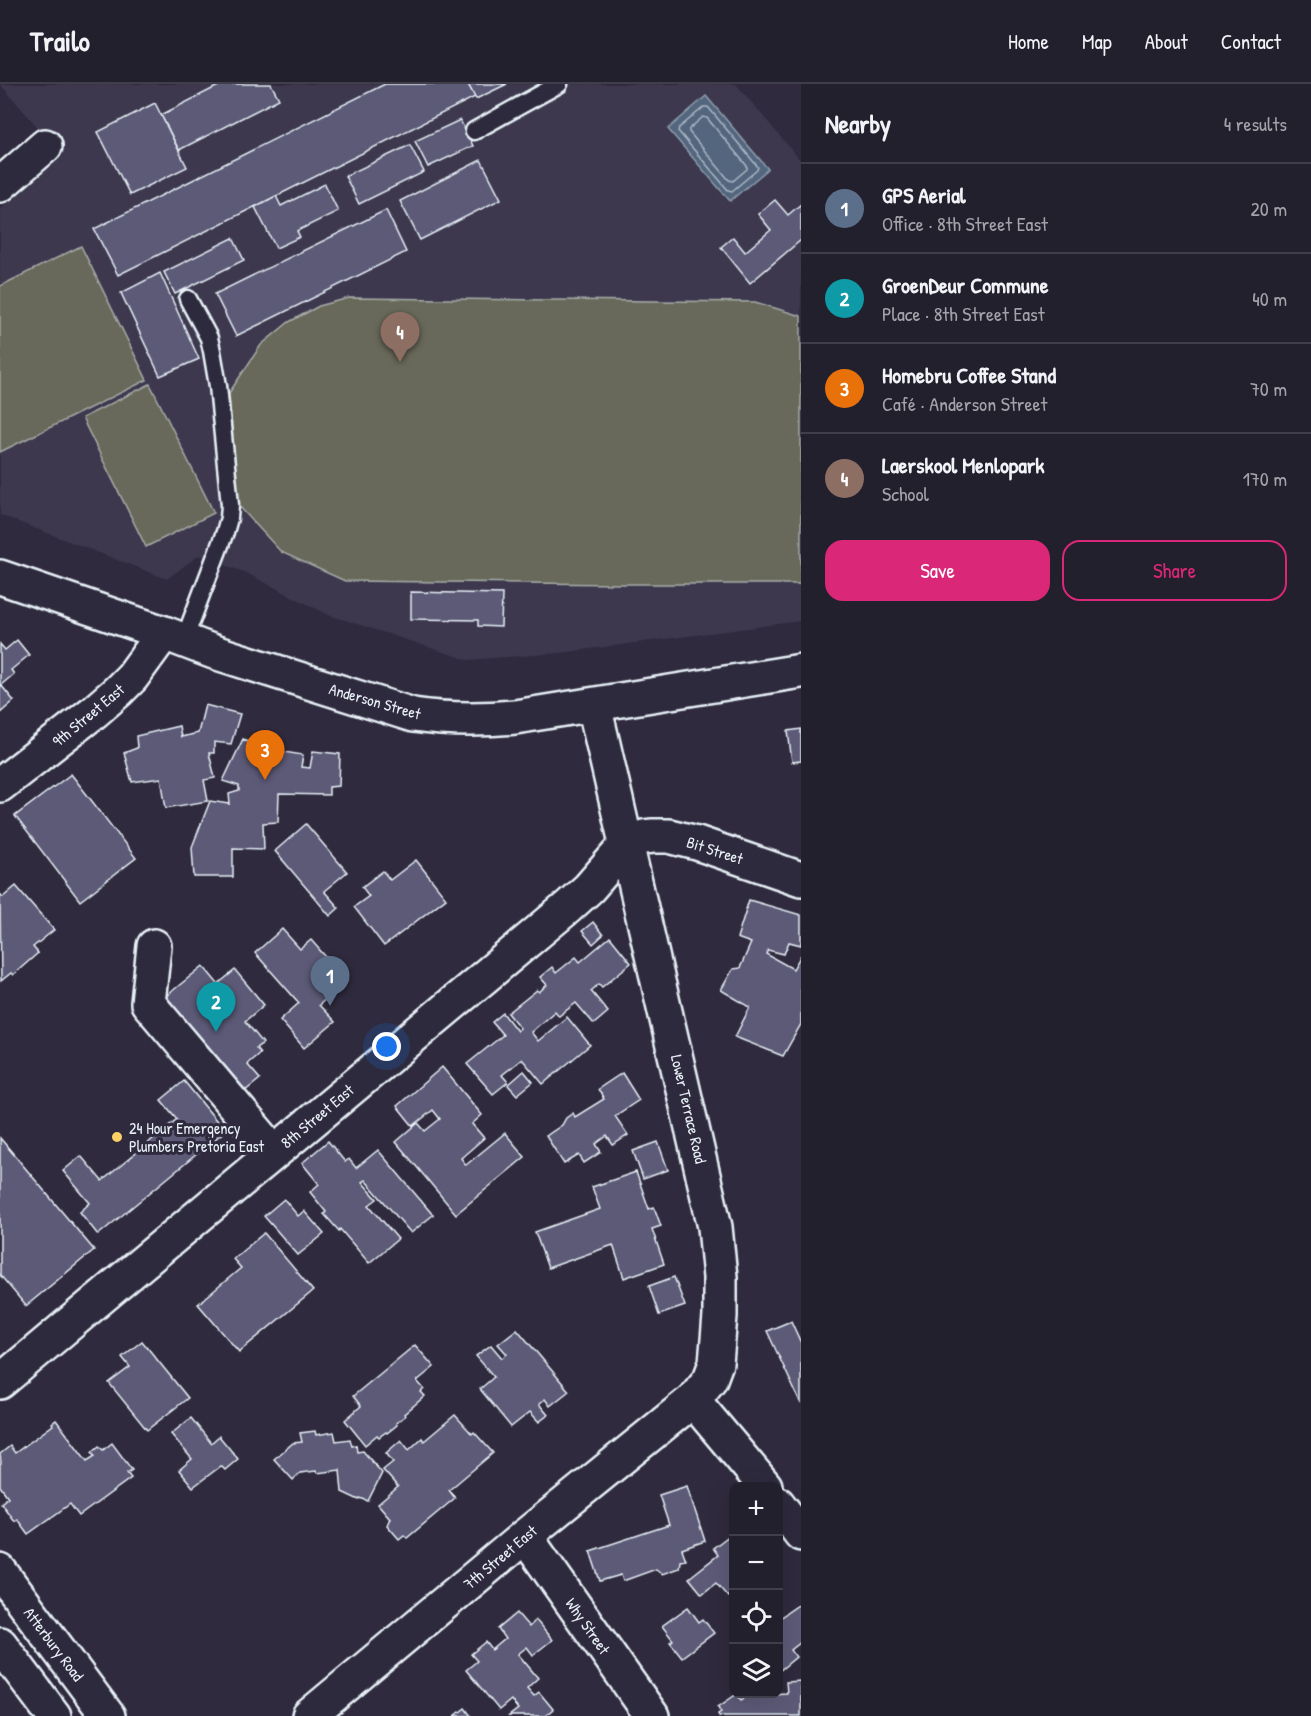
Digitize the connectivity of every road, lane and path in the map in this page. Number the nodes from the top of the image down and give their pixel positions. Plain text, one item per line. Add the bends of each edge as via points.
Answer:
1 (559, 84) edge
2 (474, 131) dead end
3 (45, 146) dead end
4 (0, 185) edge
5 (188, 299) dead end
6 (0, 577) edge
7 (174, 636) junction
8 (801, 671) edge
9 (594, 705) junction
10 (0, 785) edge
11 (627, 844) junction
12 (801, 879) edge
13 (154, 946) dead end
14 (274, 1152) junction
15 (0, 1382) edge
16 (693, 1400) junction
17 (762, 1482) edge
18 (783, 1511) edge
19 (801, 1534) edge
20 (525, 1536) junction
21 (0, 1571) edge
22 (0, 1644) edge
23 (54, 1716) edge
24 (108, 1716) edge
25 (309, 1716) edge
26 (652, 1716) edge

1 - 2 lane
3 - 4 street
5 - 7 lane via 212,351 230,505 228,524
6 - 7 street, Anderson Street
7 - 9 street, Anderson Street via 413,715 492,719
7 - 10 street, 9th Street East via 118,692
8 - 9 street, Anderson Street
9 - 11 street, Lower Terrace Road
11 - 12 street, Bit Street via 644,837 669,836
11 - 14 street, 8th Street East via 568,907
11 - 16 street, Lower Terrace Road via 715,1227 720,1276 716,1363 710,1379
13 - 14 street via 148,1004
14 - 15 street, 8th Street East
16 - 17 street
16 - 20 street, 7th Street East
18 - 19 street
20 - 25 street, 7th Street East
20 - 26 street, Why Street
21 - 24 street, Atterbury Road
22 - 23 street

